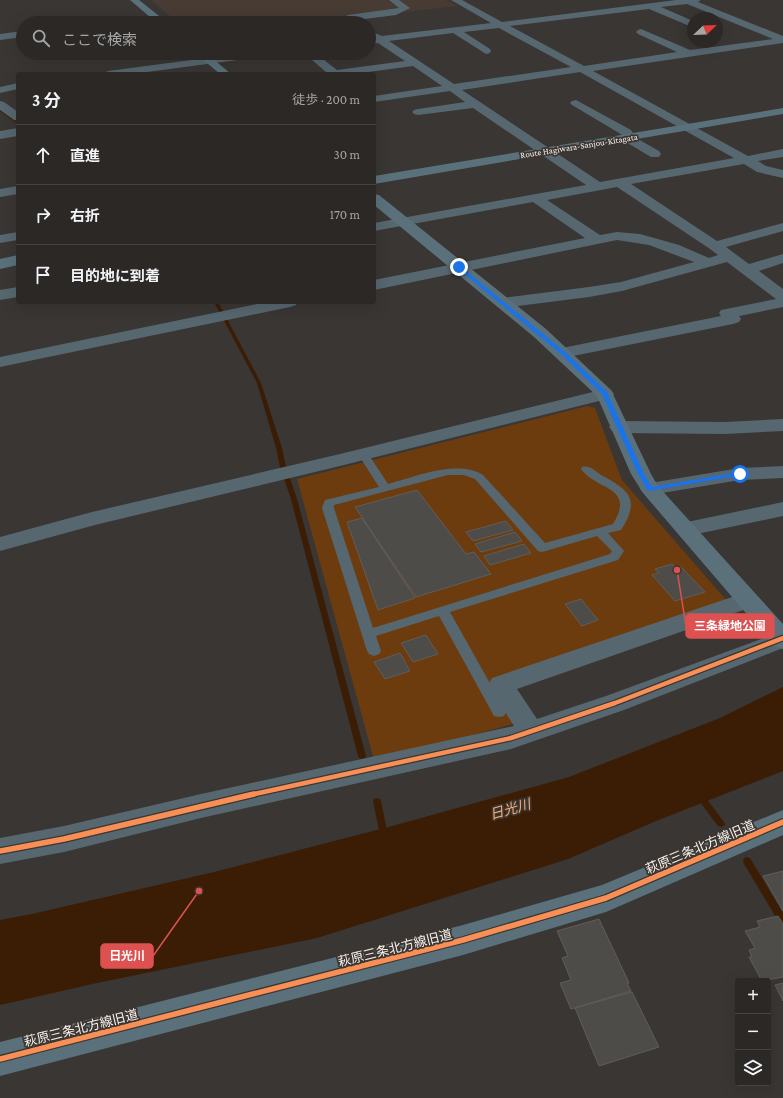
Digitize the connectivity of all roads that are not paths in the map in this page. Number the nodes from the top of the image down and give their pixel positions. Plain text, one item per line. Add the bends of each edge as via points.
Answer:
1 (134, 0) edge
2 (393, 0) edge
3 (454, 0) edge
4 (690, 0) edge
5 (650, 6) junction
6 (155, 16) edge
7 (364, 16) edge
8 (687, 22) edge
9 (499, 24) junction
10 (454, 30) junction
11 (641, 32) dead end
12 (16, 35) edge
13 (0, 37) edge
14 (376, 40) edge
15 (783, 40) edge
16 (376, 41) edge
17 (486, 51) dead end
18 (687, 53) junction
19 (209, 60) joint
20 (317, 60) edge
21 (415, 63) junction
22 (580, 68) junction
23 (122, 72) edge
24 (224, 72) edge
25 (330, 72) edge
26 (347, 72) edge
27 (16, 86) edge
28 (451, 88) junction
29 (0, 90) edge
30 (376, 99) edge
31 (576, 103) dead end
32 (0, 104) edge
33 (475, 104) junction
34 (783, 107) edge
35 (783, 111) edge
36 (418, 112) dead end
37 (0, 113) edge
38 (16, 116) edge
39 (16, 125) edge
40 (685, 126) junction
41 (16, 132) edge
42 (627, 135) junction
43 (0, 136) edge
44 (543, 150) junction
45 (783, 153) edge
46 (655, 154) dead end
47 (746, 160) junction
48 (783, 174) edge
49 (376, 175) edge
50 (376, 180) edge
51 (620, 183) junction
52 (597, 186) junction
53 (16, 190) edge
54 (0, 193) edge
55 (534, 197) junction
56 (376, 200) edge
57 (404, 222) junction
58 (376, 227) edge
59 (783, 227) edge
60 (16, 236) edge
61 (0, 239) edge
62 (596, 239) junction
63 (715, 246) junction
64 (16, 249) edge
65 (0, 253) edge
66 (729, 256) junction
67 (783, 258) edge
68 (16, 260) edge
69 (706, 262) junction
70 (0, 264) edge
71 (459, 267) junction
72 (747, 270) junction
73 (376, 285) edge
74 (16, 292) edge
75 (0, 295) edge
76 (783, 296) edge
77 (783, 302) edge
78 (280, 304) edge
79 (503, 304) junction
80 (563, 353) junction
81 (0, 362) edge
82 (605, 394) junction
83 (783, 425) edge
84 (619, 427) junction
85 (363, 454) junction
86 (586, 469) dead end
87 (783, 472) edge
88 (385, 488) junction
89 (650, 489) junction
90 (781, 512) edge
91 (687, 529) junction
92 (600, 532) junction
93 (0, 544) edge
94 (747, 600) junction
95 (442, 610) junction
96 (368, 634) junction
97 (783, 639) edge
98 (374, 652) dead end
99 (499, 712) dead end
100 (531, 731) junction
101 (783, 822) edge
102 (0, 852) edge
103 (0, 1059) edge

1 - 6 main road
2 - 7 street via 406,8 396,12
3 - 9 street
4 - 5 street
4 - 15 street
5 - 8 street
5 - 9 street
9 - 10 street
9 - 22 street
10 - 14 street
10 - 17 street
11 - 18 street
12 - 13 street
15 - 18 street
16 - 21 street
18 - 22 street
19 - 23 street
19 - 24 main road
20 - 25 street
21 - 26 street
21 - 28 street
22 - 28 street
22 - 40 street
27 - 29 street
28 - 30 street
28 - 33 street
31 - 42 street
32 - 38 street
33 - 36 street
33 - 44 street
34 - 40 main road, Route Hagiwara-Sanjou-Kitagata
35 - 40 main road, Route Hagiwara-Sanjou-Kitagata
37 - 39 street
40 - 42 main road, Route Hagiwara-Sanjou-Kitagata
40 - 47 street
41 - 43 street
42 - 44 main road, Route Hagiwara-Sanjou-Kitagata
42 - 46 street
44 - 49 main road, Route Hagiwara-Sanjou-Kitagata
44 - 50 main road, Route Hagiwara-Sanjou-Kitagata
44 - 52 street
45 - 47 street
47 - 48 street via 762,169
47 - 51 street
51 - 52 street
51 - 63 street
52 - 55 street
53 - 54 street
55 - 57 street
55 - 62 street
56 - 57 main road
57 - 58 street
57 - 71 main road
59 - 63 street
60 - 61 street
62 - 69 street via 632,236 651,240
62 - 71 street
63 - 66 street
64 - 65 main road
66 - 69 street
66 - 72 street
67 - 72 street
68 - 70 main road
69 - 79 street via 622,286
71 - 73 street
71 - 79 main road
72 - 76 street
74 - 75 street
77 - 80 street via 726,313 734,319
78 - 81 street
79 - 80 main road
80 - 82 main road
82 - 84 main road
82 - 85 street
83 - 84 street via 725,428
84 - 89 main road
85 - 88 lane
85 - 93 street via 92,519
86 - 92 lane via 592,476 611,483 625,498 625,512 618,527
87 - 89 street via 740,474
88 - 92 lane via 448,472 471,472 479,477 542,548
88 - 96 lane via 329,503 328,508
89 - 91 main road
90 - 91 street
91 - 94 main road
92 - 95 lane via 618,551 614,557
94 - 97 main road
94 - 100 street via 501,685
95 - 96 lane
95 - 99 lane
96 - 98 lane
97 - 100 street via 615,703
100 - 102 street via 511,738
101 - 103 main road, 萩原三条北方線旧道 via 598,900 463,940

